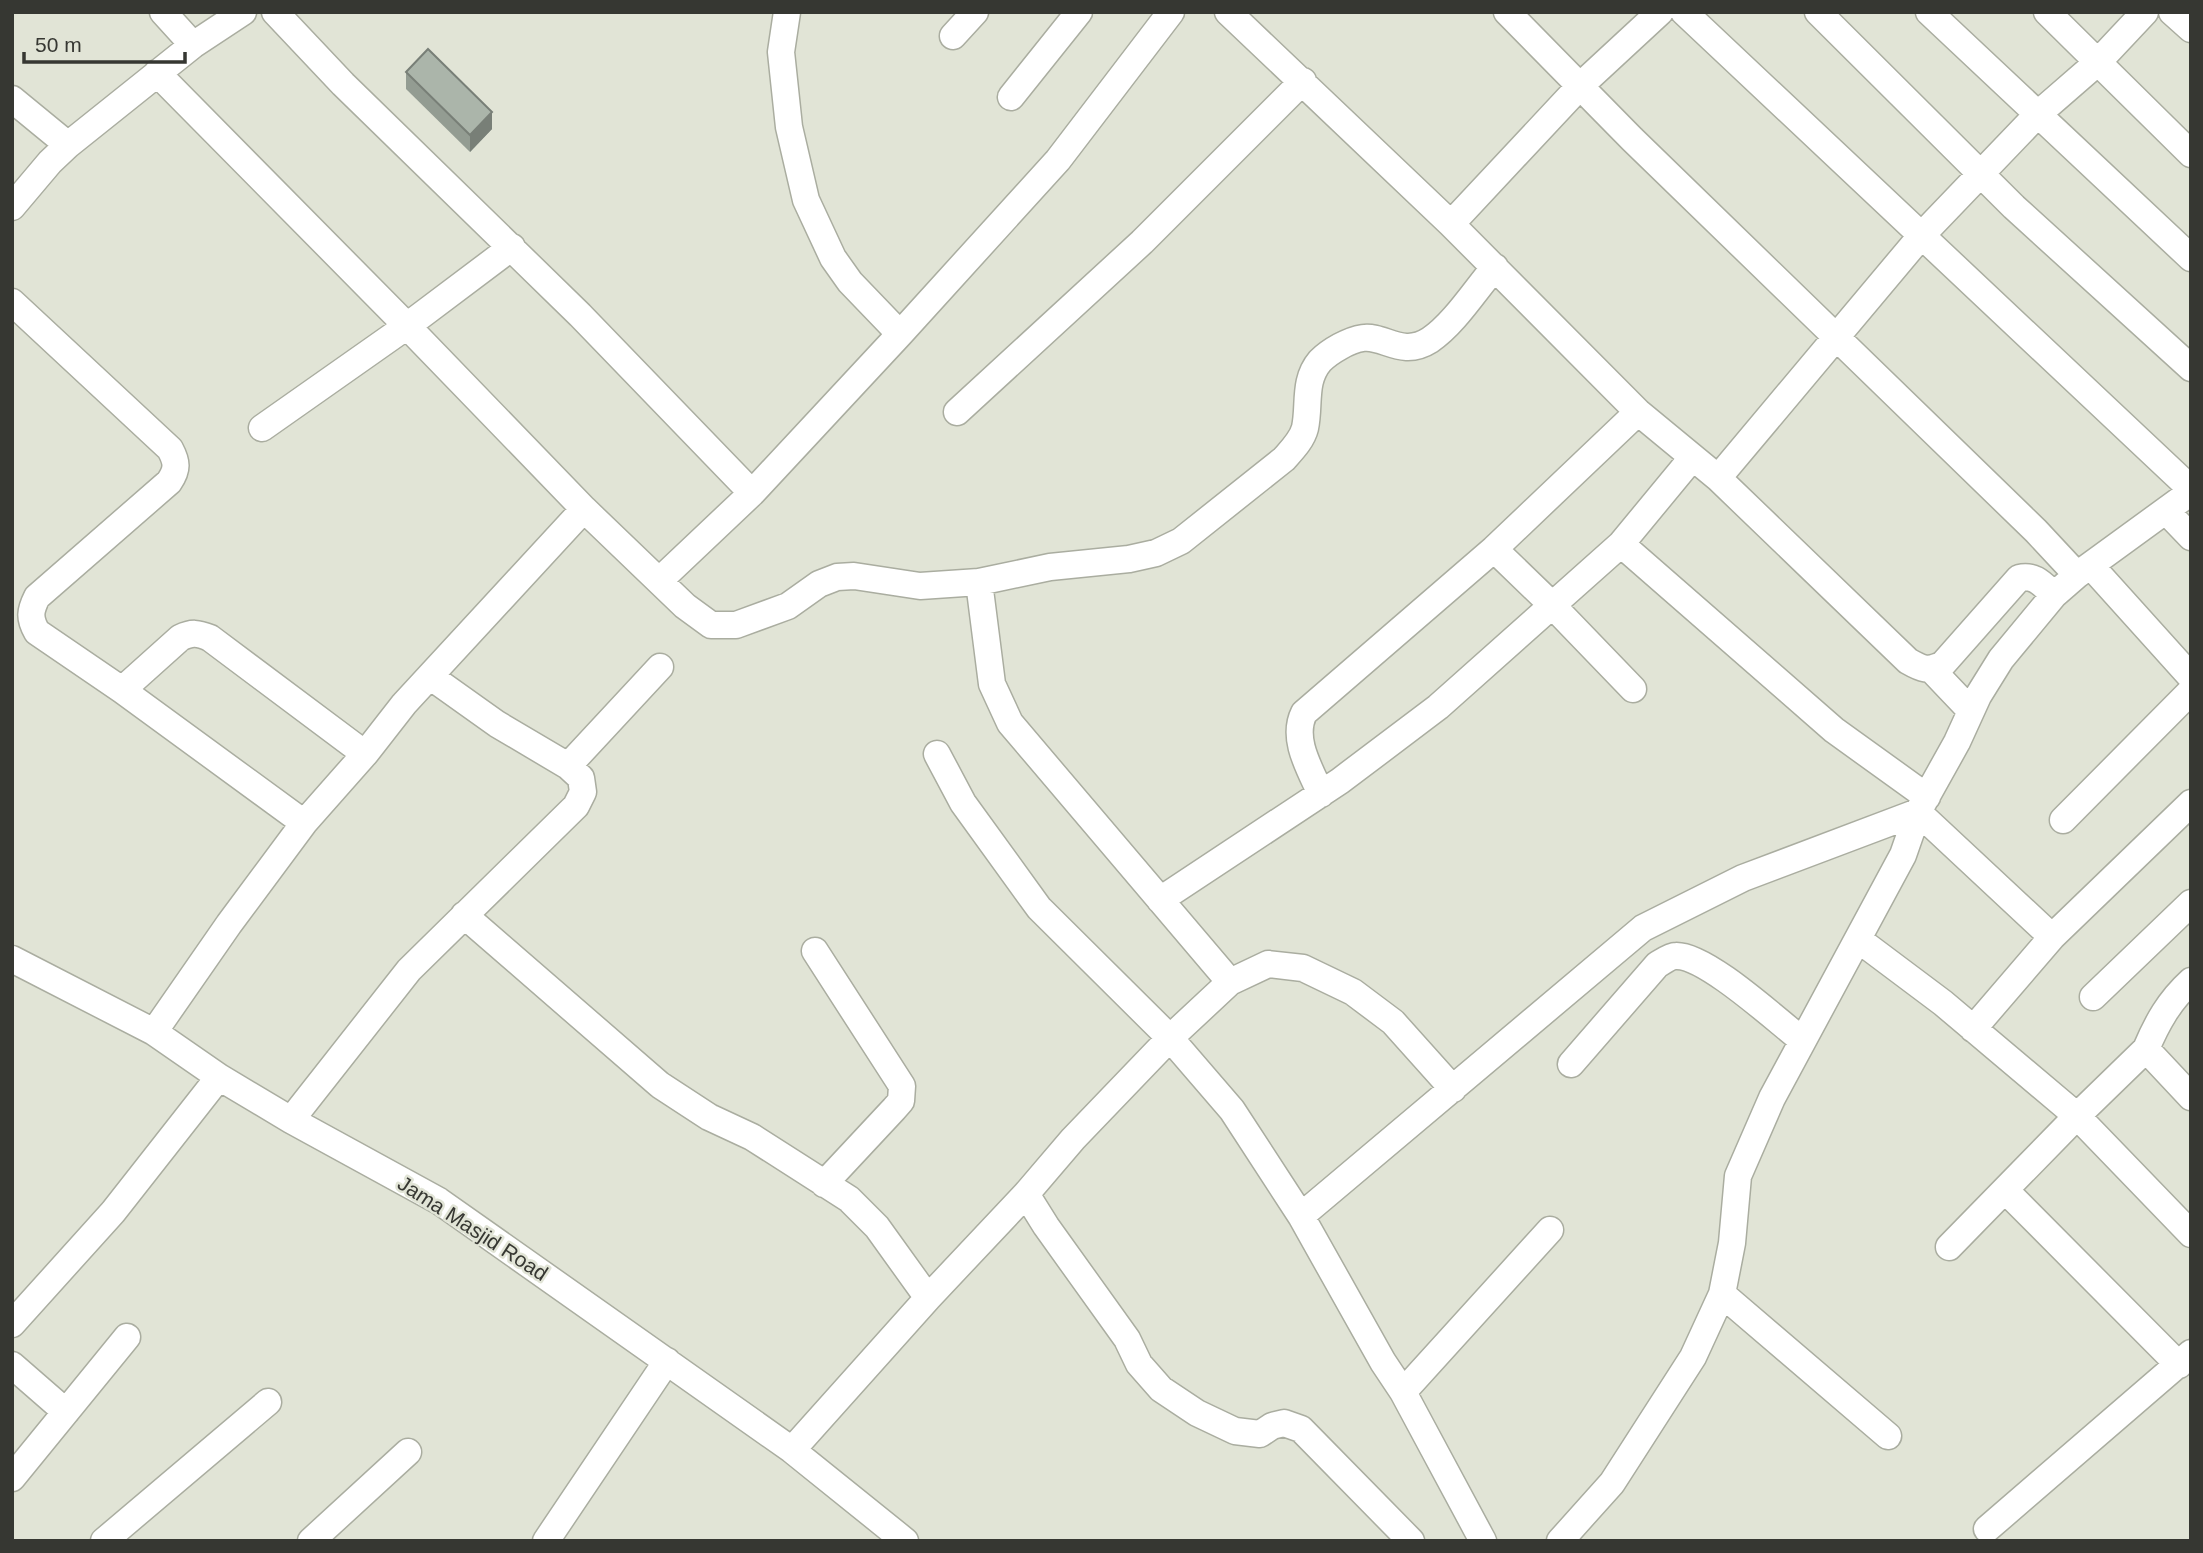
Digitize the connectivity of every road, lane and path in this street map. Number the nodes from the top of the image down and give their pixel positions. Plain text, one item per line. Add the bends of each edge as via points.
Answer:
1 (163, 12) edge
2 (243, 12) edge
3 (275, 12) edge
4 (787, 12) edge
5 (975, 12) edge
6 (1079, 12) edge
7 (1171, 12) edge
8 (1228, 12) edge
9 (1507, 12) edge
10 (1660, 12) edge
11 (1684, 12) edge
12 (1818, 12) edge
13 (1929, 12) edge
14 (2048, 12) edge
15 (2145, 12) edge
16 (2172, 12) edge
17 (2191, 29) edge
18 (953, 36) dead end
19 (193, 45) junction
20 (2098, 62) junction
21 (157, 73) junction
22 (1303, 81) junction
23 (1580, 86) junction
24 (1011, 97) dead end
25 (12, 99) edge
26 (2038, 115) junction
27 (68, 145) junction
28 (2191, 154) edge
29 (1981, 174) junction
30 (12, 207) edge
31 (1451, 224) junction
32 (1921, 236) junction
33 (512, 247) junction
34 (2191, 258) edge
35 (1494, 267) junction
36 (12, 302) edge
37 (407, 326) junction
38 (901, 334) junction
39 (1836, 337) junction
40 (2191, 368) edge
41 (957, 412) dead end
42 (1638, 412) junction
43 (262, 428) dead end
44 (1692, 458) junction
45 (1718, 478) junction
46 (2191, 490) edge
47 (752, 493) junction
48 (584, 509) junction
49 (2165, 511) junction
50 (2191, 537) edge
51 (1621, 544) junction
52 (1494, 549) junction
53 (2084, 570) junction
54 (660, 580) junction
55 (979, 582) junction
56 (2054, 594) junction
57 (1552, 605) junction
58 (660, 667) dead end
59 (1932, 670) junction
60 (431, 677) junction
61 (2191, 677) edge
62 (1633, 689) dead end
63 (122, 690) junction
64 (2191, 691) edge
65 (1971, 711) junction
66 (365, 754) junction
67 (937, 754) dead end
68 (568, 766) junction
69 (1321, 794) junction
70 (2191, 803) edge
71 (1923, 805) junction
72 (2063, 820) dead end
73 (304, 823) junction
74 (1160, 900) junction
75 (2191, 903) edge
76 (464, 915) junction
77 (2052, 937) junction
78 (1858, 940) junction
79 (815, 951) dead end
80 (12, 959) edge
81 (2191, 981) edge
82 (1230, 982) junction
83 (2093, 997) dead end
84 (1973, 1029) junction
85 (154, 1032) junction
86 (1170, 1038) junction
87 (1802, 1040) junction
88 (2146, 1049) junction
89 (1571, 1064) dead end
90 (219, 1077) junction
91 (1453, 1089) junction
92 (2191, 1097) edge
93 (2077, 1115) junction
94 (291, 1120) junction
95 (824, 1184) junction
96 (2006, 1190) junction
97 (1026, 1194) junction
98 (1301, 1216) junction
99 (1550, 1230) dead end
100 (2191, 1234) edge
101 (1949, 1247) dead end
102 (1722, 1294) junction
103 (928, 1298) junction
104 (12, 1324) edge
105 (127, 1337) dead end
106 (2185, 1359) edge
107 (667, 1361) junction
108 (12, 1366) edge
109 (1403, 1392) junction
110 (268, 1402) dead end
111 (66, 1412) junction
112 (1888, 1436) dead end
113 (792, 1450) junction
114 (408, 1452) dead end
115 (12, 1478) edge
116 (1987, 1529) dead end
117 (104, 1541) edge
118 (312, 1541) edge
119 (547, 1541) edge
120 (905, 1541) edge
121 (1411, 1541) edge
122 (1483, 1541) edge
123 (1560, 1541) edge

1 - 19 street
2 - 19 street
3 - 33 street via 342,84
4 - 38 street via 781,52 789,127 806,200 833,258 850,282
5 - 18 street
6 - 24 street
7 - 38 street via 1058,160
8 - 22 street
9 - 23 street
10 - 23 street
11 - 32 street
12 - 29 street
13 - 26 street
14 - 20 street
15 - 20 street
16 - 17 street
19 - 21 street
20 - 26 street
20 - 28 street
21 - 27 street
21 - 37 street
22 - 31 street
22 - 41 street via 1142,242
23 - 31 street
23 - 39 street
25 - 27 street
26 - 29 street
26 - 34 street
27 - 30 street
29 - 32 street
29 - 40 street
31 - 35 street
32 - 39 street
32 - 46 street
33 - 37 street
33 - 47 street
35 - 42 street
35 - 55 street via 1430,340 1396,346 1364,338 1343,345 1321,361 1309,380 1305,429 1297,444 1181,541 1129,559 1050,567
36 - 63 street via 170,449 177,462 169,482 37,597 30,610 37,632
37 - 43 street
37 - 48 street
38 - 47 street
39 - 45 street
39 - 53 street via 2036,531
42 - 44 street
42 - 52 street
44 - 45 street
44 - 51 street
45 - 59 street via 1908,661
46 - 49 street
47 - 54 street
48 - 54 street
48 - 60 street
49 - 50 street
49 - 53 street
51 - 57 street
51 - 71 street
52 - 57 street
52 - 69 street via 1304,713 1300,742
53 - 56 street
53 - 61 street
54 - 55 street via 710,625 736,625 788,606 837,577 920,586
55 - 74 street via 992,684 1010,723
56 - 59 street via 2035,578 2019,578
56 - 65 street via 2001,659
57 - 62 street
57 - 69 street via 1438,707
58 - 68 street
59 - 65 street
60 - 66 street
60 - 68 street
63 - 66 street via 180,638 198,633
63 - 73 street
64 - 72 street
65 - 71 street
66 - 73 street
67 - 86 street via 963,803 1039,908
68 - 76 street via 581,778 583,793 576,806
69 - 74 street
70 - 77 street
71 - 77 street
71 - 78 street via 1903,855
71 - 91 street via 1743,878 1643,928
73 - 85 street
74 - 82 street
75 - 83 street
76 - 94 street via 409,970
76 - 95 street via 660,1085
77 - 84 street
78 - 84 street
78 - 87 street
79 - 95 street via 902,1086 901,1101 894,1110
80 - 85 street, Jama Masjid Road
81 - 88 street via 2159,1019
82 - 86 street
82 - 91 street via 1268,964 1303,968 1353,992 1393,1022
84 - 93 street
85 - 90 street, Jama Masjid Road
86 - 97 street
86 - 98 street via 1232,1110
87 - 89 street via 1718,974 1692,958 1674,956 1657,965
87 - 102 street via 1738,1176
88 - 92 street
88 - 93 street
90 - 94 street, Jama Masjid Road
90 - 104 street via 113,1212
91 - 98 street
93 - 96 street
93 - 100 street
94 - 107 street, Jama Masjid Road via 439,1200
95 - 103 street via 849,1199 877,1227
96 - 101 street
96 - 106 street
97 - 103 street
97 - 121 street via 1127,1339 1139,1364 1161,1389 1234,1431 1260,1434 1284,1423 1301,1429
98 - 109 street
99 - 109 street
102 - 112 street
102 - 123 street via 1693,1357 1619,1472
103 - 113 street
105 - 111 street
106 - 116 street
107 - 113 street, Jama Masjid Road
107 - 119 street
108 - 111 street
109 - 122 street
110 - 117 street
111 - 115 street
113 - 120 street, Jama Masjid Road
114 - 118 street

